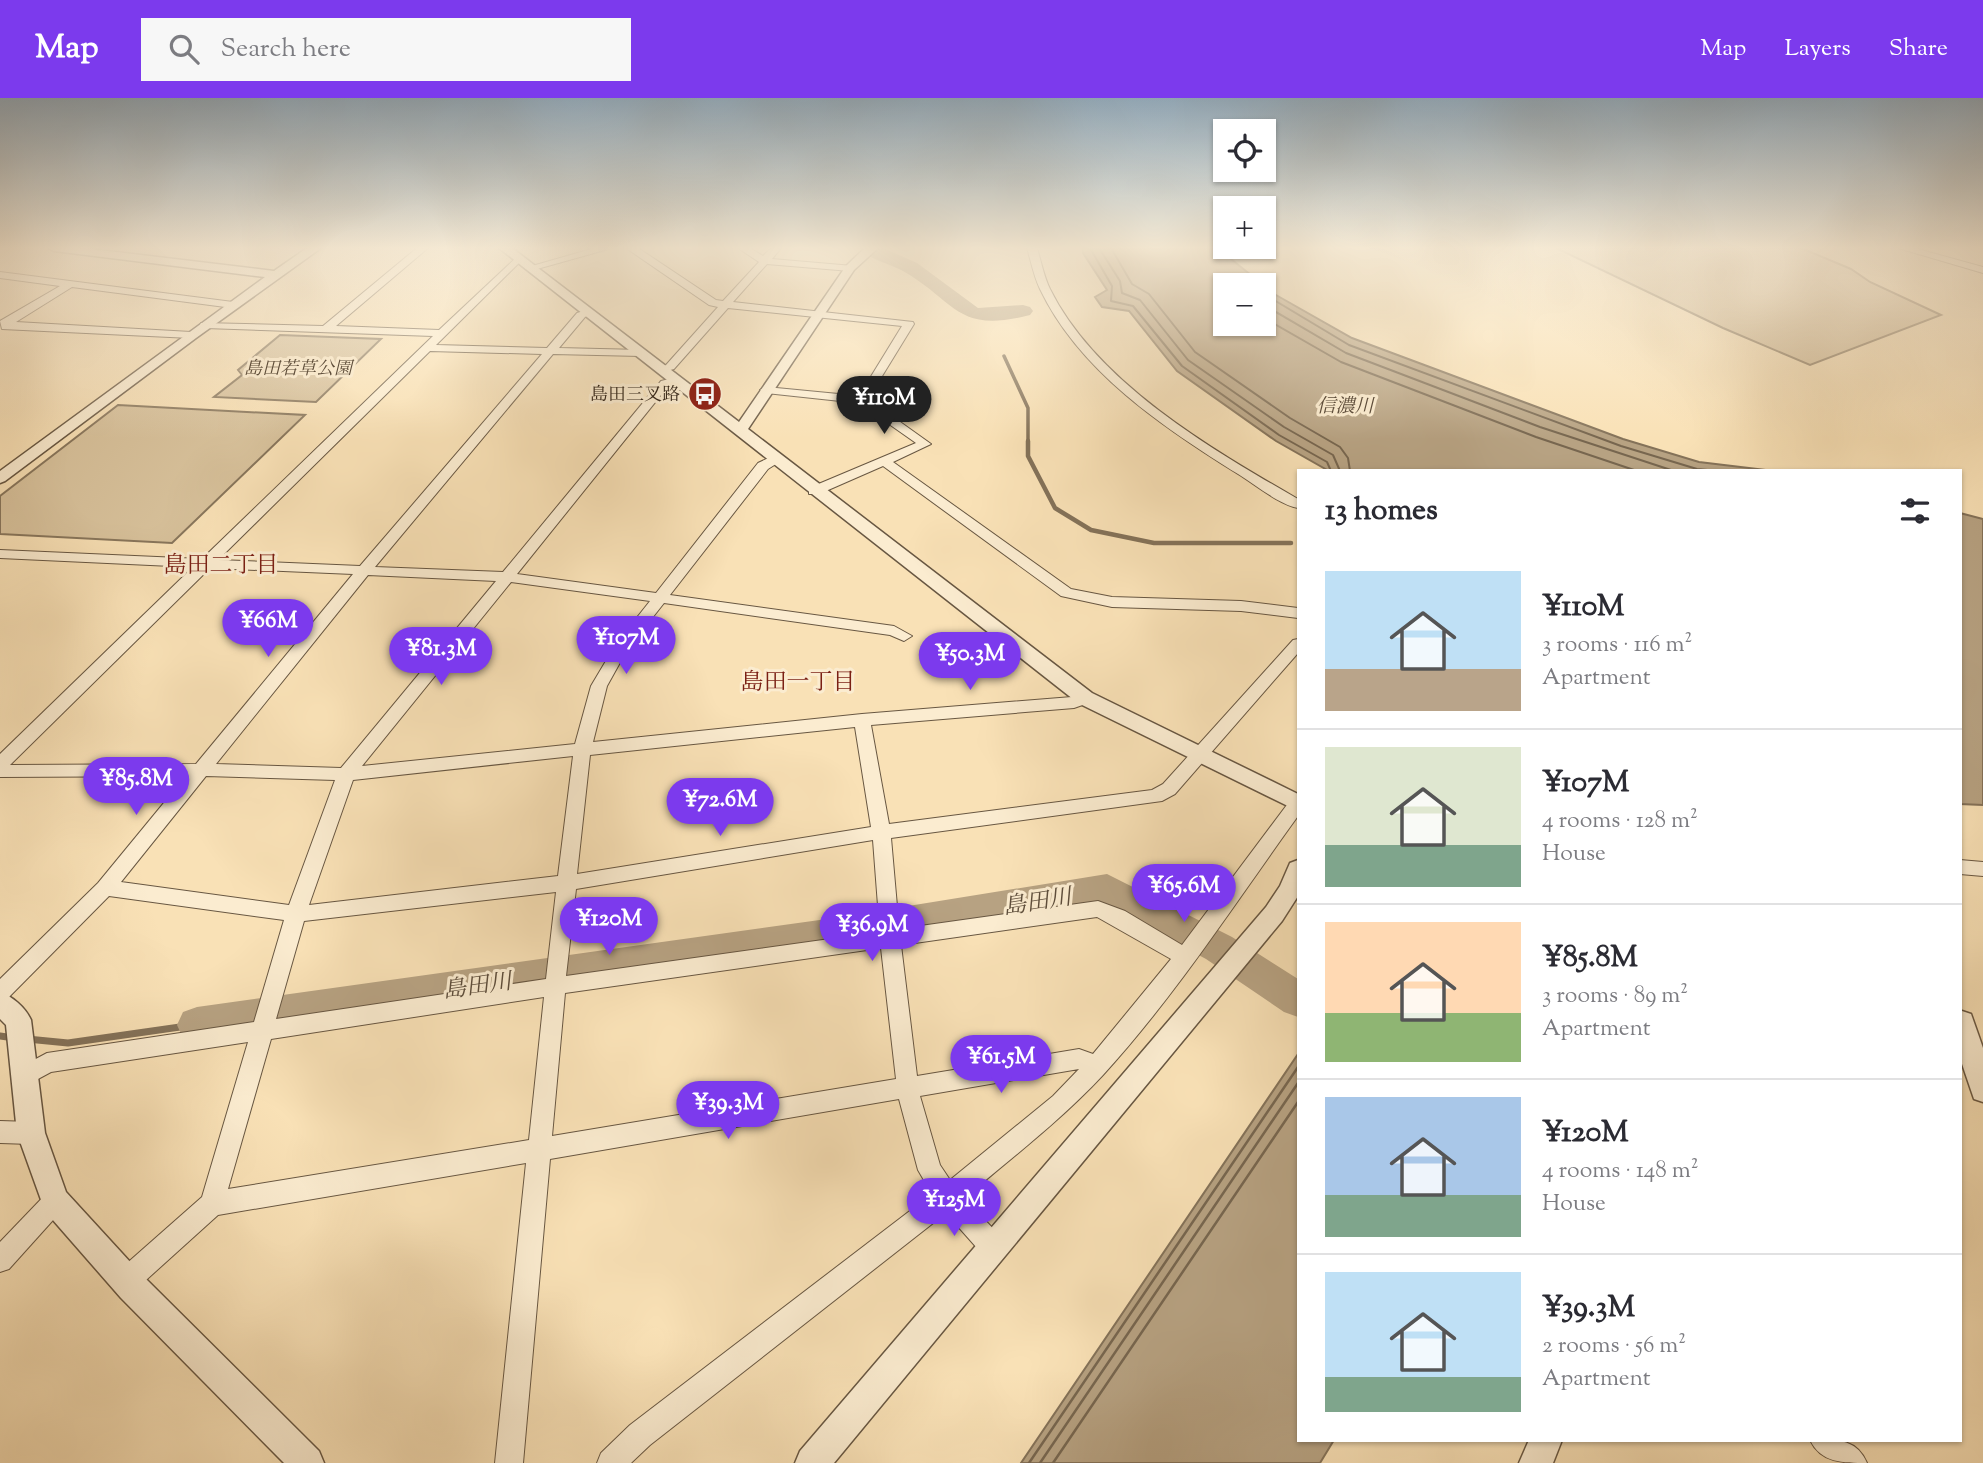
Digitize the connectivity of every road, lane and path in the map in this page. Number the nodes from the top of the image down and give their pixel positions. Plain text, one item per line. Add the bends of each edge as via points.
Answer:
1 (23, 312) edge
2 (224, 312) edge
3 (347, 312) edge
4 (464, 312) edge
5 (718, 312) edge
6 (804, 312) edge
7 (1058, 312) edge
8 (587, 313) joint
9 (820, 313) junction
10 (1, 325) edge
11 (205, 325) junction
12 (326, 329) junction
13 (442, 333) junction
14 (191, 335) junction
15 (427, 348) junction
16 (550, 352) junction
17 (641, 354) junction
18 (668, 375) junction
19 (766, 390) junction
20 (862, 400) junction
21 (740, 431) junction
22 (775, 459) junction
23 (885, 462) junction
24 (0, 478) edge
25 (814, 491) junction
26 (1297, 503) edge
27 (0, 554) edge
28 (206, 564) junction
29 (365, 569) junction
30 (508, 577) junction
31 (661, 596) junction
32 (1297, 613) edge
33 (904, 636) dead end
34 (1297, 645) edge
35 (1085, 698) junction
36 (862, 720) junction
37 (582, 750) junction
38 (1199, 754) junction
39 (0, 764) edge
40 (0, 771) edge
41 (198, 771) junction
42 (346, 774) junction
43 (1297, 803) edge
44 (1297, 804) edge
45 (881, 832) junction
46 (1962, 867) edge
47 (1983, 869) edge
48 (1297, 872) edge
49 (566, 883) junction
50 (105, 888) junction
51 (296, 914) junction
52 (890, 937) junction
53 (1185, 957) junction
54 (555, 985) junction
55 (0, 993) edge
56 (0, 1003) edge
57 (1968, 1023) edge
58 (264, 1029) junction
59 (1097, 1066) junction
60 (24, 1076) junction
61 (908, 1090) junction
62 (1983, 1090) edge
63 (0, 1132) edge
64 (31, 1133) junction
65 (540, 1149) junction
66 (947, 1197) junction
67 (55, 1200) junction
68 (212, 1204) junction
69 (994, 1248) junction
70 (0, 1260) edge
71 (126, 1281) junction
72 (1545, 1442) edge
73 (1827, 1442) edge
74 (307, 1463) edge
75 (509, 1463) edge
76 (611, 1463) edge
77 (812, 1463) edge
78 (1536, 1463) edge
79 (1853, 1463) edge

1 - 10 street
2 - 11 street
3 - 12 street
4 - 13 street
5 - 18 street
6 - 9 street
7 - 26 street via 1137,398 1237,470
8 - 16 street
8 - 17 street
9 - 19 street
9 - 20 street via 909,324
10 - 14 street
11 - 12 street
11 - 14 street
12 - 13 street
13 - 15 street
14 - 24 street
15 - 16 street
15 - 28 street
16 - 17 street
16 - 29 street
17 - 18 street
18 - 21 street
18 - 30 street
19 - 20 street
19 - 21 street
20 - 23 street via 925,444
21 - 22 street
22 - 25 street
22 - 31 street via 763,466
23 - 25 street
23 - 32 street via 1066,593 1112,602 1241,606
25 - 35 street
27 - 28 street
28 - 29 street
28 - 39 street
29 - 30 street
29 - 41 street
30 - 31 street
30 - 42 street
31 - 33 street
31 - 37 street via 599,686
34 - 38 street
35 - 36 street
35 - 38 street
36 - 37 street
36 - 45 street
37 - 42 street
37 - 49 street
38 - 43 street
38 - 45 street via 1170,789 1156,796
40 - 41 street
41 - 42 street
41 - 50 street
42 - 51 street
44 - 53 street
45 - 49 street
45 - 52 street
46 - 47 street
48 - 69 street via 1274,914
49 - 51 street
49 - 54 street
50 - 51 street
50 - 55 street
51 - 58 street
52 - 53 street via 1098,909
52 - 54 street
52 - 61 street
53 - 59 street
54 - 58 street
54 - 65 street
56 - 60 street via 18,1020
57 - 62 street
58 - 60 street via 47,1063
58 - 68 street
59 - 61 street via 1079,1059
59 - 66 street
60 - 64 street
61 - 65 street
61 - 66 street via 930,1170
63 - 64 street
64 - 67 street
65 - 68 street
65 - 75 street
66 - 69 street
66 - 76 street via 640,1435
67 - 70 street
67 - 71 street
68 - 71 street
69 - 77 street
71 - 74 street
72 - 78 street
73 - 79 street

